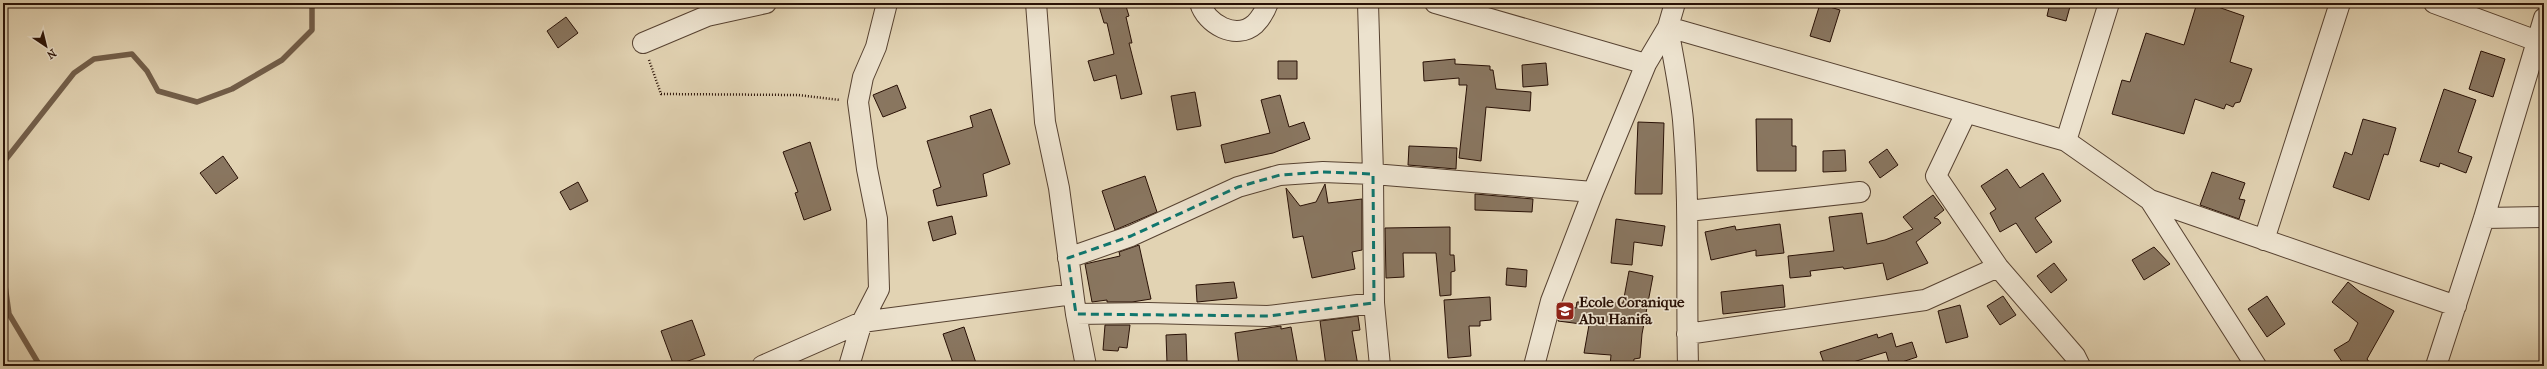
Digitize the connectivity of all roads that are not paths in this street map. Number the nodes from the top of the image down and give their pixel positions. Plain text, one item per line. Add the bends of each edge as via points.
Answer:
1 (766, 3) edge
2 (887, 3) edge
3 (1036, 3) edge
4 (1200, 3) edge
5 (1268, 3) edge
6 (1368, 3) edge
7 (1435, 3) edge
8 (1675, 3) edge
9 (2108, 3) edge
10 (2340, 3) edge
11 (2434, 3) edge
12 (2544, 18) edge
13 (1668, 27) junction
14 (2541, 41) edge
15 (643, 43) road end
16 (1646, 64) junction
17 (1966, 113) junction
18 (2066, 141) junction
19 (1373, 174) junction
20 (1594, 192) junction
21 (1860, 192) dead end
22 (2150, 200) junction
23 (1688, 211) junction
24 (2544, 217) edge
25 (2484, 218) junction
26 (2264, 240) junction
27 (1068, 258) junction
28 (1998, 267) junction
29 (1073, 294) junction
30 (1374, 303) junction
31 (2456, 306) junction
32 (1076, 314) junction
33 (862, 322) junction
34 (1687, 334) junction
35 (762, 366) edge
36 (849, 366) edge
37 (1086, 366) edge
38 (1380, 366) edge
39 (1534, 366) edge
40 (1688, 366) edge
41 (2080, 366) edge
42 (2256, 366) edge
43 (2436, 366) edge

1 - 15 street via 707,16
2 - 33 street via 876,47 863,77 858,102 877,219 879,282 879,289
3 - 27 street via 1045,122 1059,188
4 - 5 street via 1210,20 1230,30 1244,30 1255,24
6 - 19 street
7 - 16 street
8 - 13 street
9 - 18 street
10 - 26 street
11 - 14 street
12 - 14 street
13 - 16 street
13 - 17 street
13 - 23 street via 1683,119
14 - 25 street
16 - 20 street
17 - 18 street
17 - 28 street via 1936,176
18 - 22 street
19 - 20 street
19 - 27 street via 1323,172 1280,175 1238,187 1131,236
19 - 30 street
20 - 39 street via 1551,301
21 - 23 street
22 - 26 street
22 - 42 street
23 - 34 street
24 - 25 street
25 - 31 street
26 - 31 street
27 - 29 street
28 - 34 street via 1925,300
28 - 41 street via 2075,356
29 - 32 street
29 - 33 street
30 - 32 street via 1268,316
30 - 38 street
31 - 43 street
32 - 37 street
33 - 35 street
33 - 36 street
34 - 40 street

